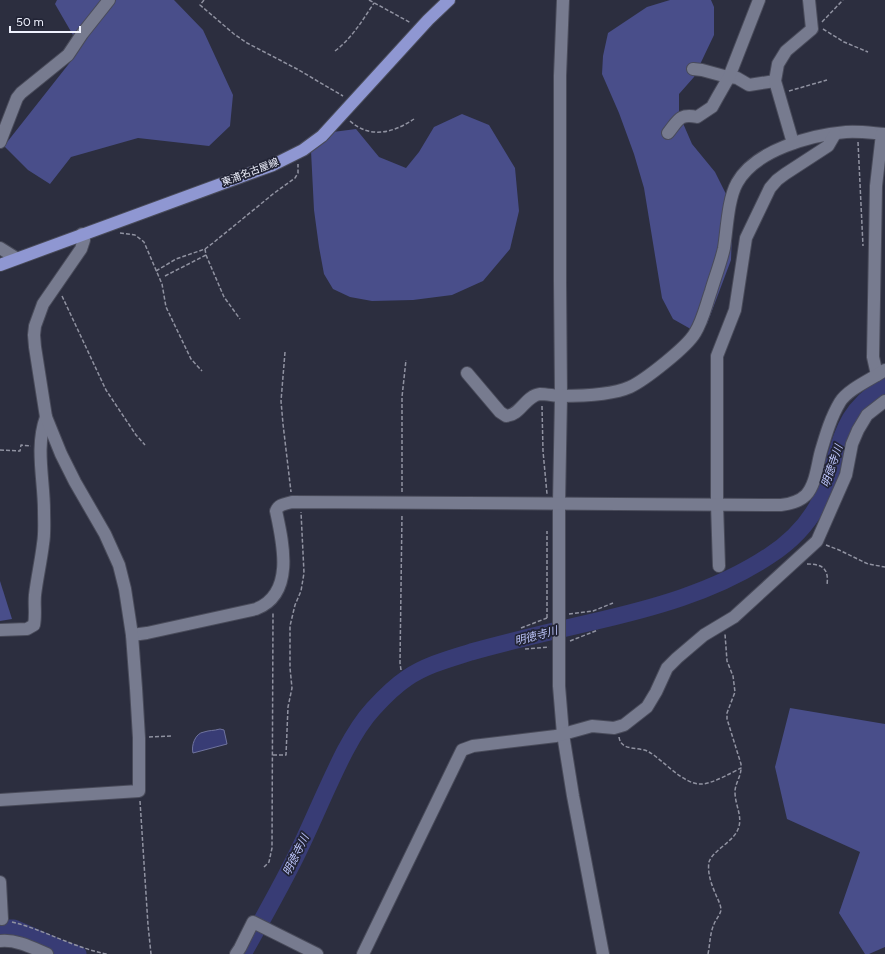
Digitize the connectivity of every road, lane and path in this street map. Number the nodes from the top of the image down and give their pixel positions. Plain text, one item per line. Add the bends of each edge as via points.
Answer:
1 (109, 0) edge
2 (204, 0) edge
3 (369, 0) edge
4 (449, 0) edge
5 (563, 0) edge
6 (759, 0) edge
7 (809, 0) edge
8 (844, 0) edge
9 (374, 3) junction
10 (815, 28) junction
11 (420, 29) junction
12 (335, 51) dead end
13 (868, 52) dead end
14 (693, 69) dead end
15 (729, 77) junction
16 (827, 80) dead end
17 (775, 81) junction
18 (779, 94) junction
19 (354, 102) junction
20 (342, 115) junction
21 (414, 120) dead end
22 (857, 132) junction
23 (668, 133) dead end
24 (835, 134) junction
25 (884, 134) edge
26 (0, 142) edge
27 (793, 143) junction
28 (294, 155) junction
29 (101, 227) junction
30 (82, 234) junction
31 (864, 247) dead end
32 (0, 248) edge
33 (206, 249) junction
34 (206, 255) junction
35 (16, 258) junction
36 (0, 265) edge
37 (156, 271) junction
38 (165, 276) dead end
39 (56, 284) junction
40 (240, 320) dead end
41 (285, 352) dead end
42 (406, 360) dead end
43 (202, 372) dead end
44 (468, 373) dead end
45 (881, 373) edge
46 (561, 396) junction
47 (885, 401) edge
48 (46, 417) junction
49 (145, 445) dead end
50 (41, 446) junction
51 (0, 450) edge
52 (296, 502) junction
53 (402, 503) junction
54 (560, 503) junction
55 (717, 504) junction
56 (817, 541) junction
57 (794, 563) junction
58 (718, 566) dead end
59 (885, 567) edge
60 (827, 585) dead end
61 (269, 602) junction
62 (721, 625) junction
63 (0, 630) edge
64 (132, 635) junction
65 (401, 670) dead end
66 (617, 727) junction
67 (564, 734) junction
68 (172, 736) dead end
69 (139, 738) junction
70 (273, 754) junction
71 (741, 768) junction
72 (139, 791) junction
73 (0, 800) edge
74 (264, 867) dead end
75 (0, 882) edge
76 (2, 920) joint
77 (0, 941) edge
78 (47, 954) edge
79 (107, 954) edge
80 (151, 954) edge
81 (236, 954) edge
82 (317, 954) edge
83 (363, 954) edge
84 (603, 954) edge
85 (708, 954) edge

1 - 26 street via 68,56 17,98
2 - 19 path via 200,5 240,38
3 - 9 path
4 - 11 main road, 東浦名古屋線
5 - 46 street via 560,76
6 - 15 street
7 - 10 street
8 - 10 path
9 - 11 path via 410,21
9 - 12 path via 356,31
10 - 13 path
10 - 17 street via 786,51 778,64
11 - 19 main road, 東浦名古屋線
14 - 15 street
15 - 17 street via 737,78 749,85
15 - 23 street via 712,107 697,117 685,115
16 - 18 path
17 - 18 street
18 - 27 street
19 - 20 main road, 東浦名古屋線
20 - 21 path via 359,129 369,132 402,128
20 - 28 main road, 東浦名古屋線 via 322,136
22 - 24 street
22 - 25 street
22 - 31 path
24 - 27 street
24 - 55 street via 828,146 785,174 770,188 746,238 735,310 717,356
25 - 45 street via 876,186 874,357
27 - 46 street via 765,157 737,183 732,195 722,256 701,322 694,334 669,359 631,386 612,392
28 - 29 main road, 東浦名古屋線
28 - 33 path via 299,167 295,178
29 - 30 main road, 東浦名古屋線
29 - 37 path via 107,231 140,238
30 - 35 main road, 東浦名古屋線
30 - 39 street via 84,240 81,249
32 - 35 street
33 - 34 path
33 - 37 path via 176,259
34 - 38 path
34 - 40 path via 224,297
35 - 36 main road, 東浦名古屋線
37 - 43 path via 162,284 166,307 186,350
39 - 48 street via 40,310 34,335
39 - 49 path via 106,390
41 - 52 path via 281,401
42 - 53 path via 402,397
44 - 46 street via 506,416 513,415 536,395
45 - 55 street via 840,402 828,428 813,482 806,495 781,505
46 - 54 street
47 - 56 street via 867,415 858,430 852,444 846,475
48 - 50 street
48 - 64 street via 61,454 105,534 118,565 125,589
50 - 51 path via 21,445 20,451
50 - 63 street via 44,534 35,597 34,625 27,629
52 - 53 street
52 - 61 street via 278,507 276,511 283,548 283,570 275,596
52 - 70 path via 303,536 304,573 290,626 292,688 288,707 286,755
53 - 54 street
53 - 65 path
54 - 55 street
54 - 67 street via 558,636 559,686
55 - 58 street
56 - 57 street
56 - 59 path via 868,564
57 - 60 path via 823,567 827,572
57 - 62 street via 734,617
61 - 64 street via 256,609
61 - 70 path via 273,609
62 - 66 street via 704,635 677,658 667,668 647,707 624,725
62 - 71 path via 725,631 727,661 734,686 727,720 742,764
64 - 69 street
66 - 67 street via 592,726
66 - 71 path via 620,741 625,746 648,752 695,784 708,783
67 - 83 street via 473,746 462,750
67 - 84 street via 572,796
68 - 69 path
69 - 72 street
70 - 74 path via 272,848 269,862
71 - 85 path via 735,792 740,820 739,830 709,862 712,886 721,910 714,924
72 - 73 street
72 - 80 path
75 - 76 street
76 - 79 path via 24,925 75,946
77 - 78 street via 26,944
81 - 82 street via 253,922

